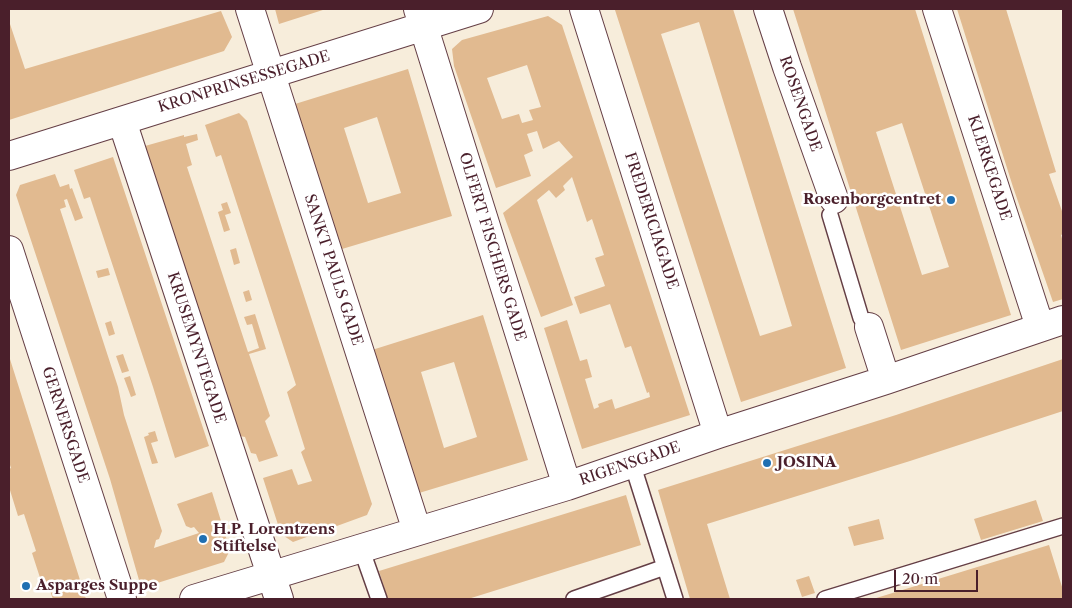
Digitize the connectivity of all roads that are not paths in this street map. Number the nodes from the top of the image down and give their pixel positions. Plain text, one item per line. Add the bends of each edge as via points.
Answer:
1 (250, 9) edge
2 (479, 9) edge
3 (584, 9) edge
4 (768, 9) edge
5 (937, 9) edge
6 (420, 18) edge
7 (271, 74) junction
8 (122, 121) junction
9 (9, 156) edge
10 (832, 207) joint
11 (9, 250) edge
12 (1052, 324) edge
13 (869, 327) joint
14 (886, 380) junction
15 (718, 434) junction
16 (632, 464) junction
17 (567, 486) junction
18 (1063, 526) edge
19 (417, 531) junction
20 (361, 548) junction
21 (665, 567) junction
22 (275, 588) edge
23 (122, 599) edge
24 (194, 599) edge
25 (379, 599) edge
26 (574, 599) edge
27 (675, 599) edge
28 (825, 599) edge

1 - 7 street, SANKT PAULS GADE
2 - 6 street, KRONPRINSESSEGADE
3 - 15 street, FREDERICIAGADE
4 - 10 street, ROSENGADE
5 - 12 street, KLERKEGADE
6 - 7 street, KRONPRINSESSEGADE
6 - 17 street, OLFERT FISCHERS GADE
7 - 8 street, KRONPRINSESSEGADE
7 - 19 street, SANKT PAULS GADE
8 - 9 street, KRONPRINSESSEGADE
8 - 22 street, KRUSEMYNTEGADE
10 - 13 lane via 861,318
11 - 23 street, GERNERSGADE
12 - 14 street, RIGENSGADE
13 - 14 street
14 - 15 street, RIGENSGADE
15 - 16 street, RIGENSGADE
16 - 17 street, RIGENSGADE
16 - 21 lane
17 - 19 street, RIGENSGADE
18 - 28 lane
19 - 20 street, RIGENSGADE
20 - 22 street, RIGENSGADE
20 - 25 lane
21 - 26 lane
21 - 27 lane
22 - 24 street, RIGENSGADE

